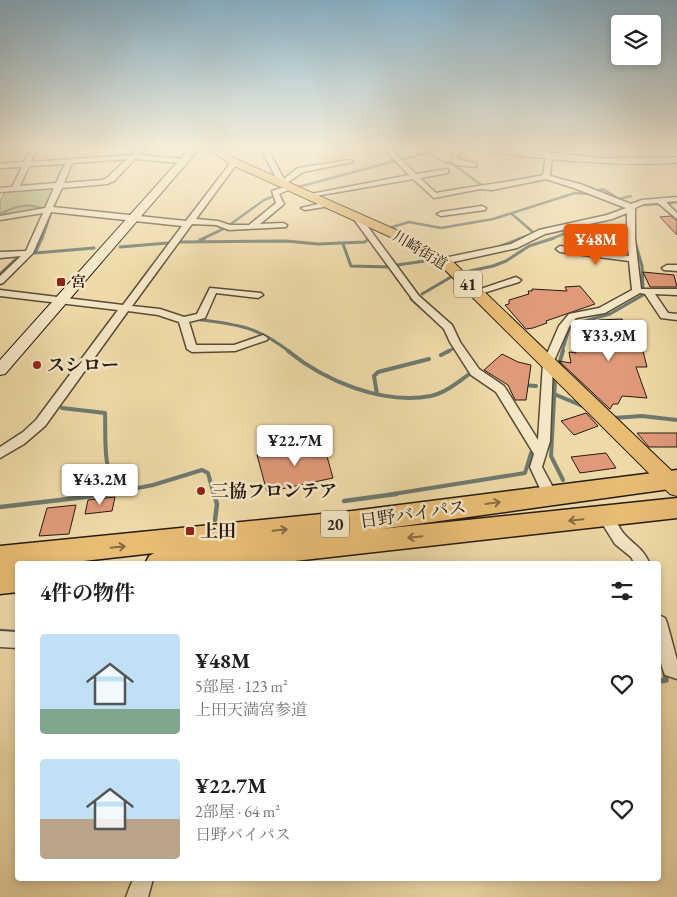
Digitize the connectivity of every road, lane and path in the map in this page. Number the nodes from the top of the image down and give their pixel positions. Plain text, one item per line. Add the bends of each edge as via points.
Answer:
1 (57, 190) edge
2 (157, 190) edge
3 (213, 190) edge
4 (278, 190) edge
5 (293, 190) edge
6 (346, 190) edge
7 (427, 190) edge
8 (474, 190) edge
9 (586, 190) edge
10 (677, 199) edge
11 (308, 202) junction
12 (661, 202) junction
13 (441, 206) junction
14 (482, 208) dead end
15 (630, 208) junction
16 (50, 209) junction
17 (0, 218) edge
18 (133, 218) junction
19 (356, 218) junction
20 (677, 218) edge
21 (189, 222) junction
22 (283, 225) dead end
23 (251, 227) junction
24 (592, 239) dead end
25 (631, 239) junction
26 (560, 250) dead end
27 (29, 253) junction
28 (0, 255) edge
29 (634, 259) junction
30 (444, 261) junction
31 (667, 268) dead end
32 (677, 268) edge
33 (516, 280) dead end
34 (0, 281) edge
35 (636, 291) junction
36 (648, 291) junction
37 (477, 292) junction
38 (677, 292) edge
39 (0, 293) edge
40 (258, 295) dead end
41 (60, 300) junction
42 (125, 308) junction
43 (677, 317) edge
44 (183, 320) junction
45 (263, 338) dead end
46 (548, 363) junction
47 (0, 370) edge
48 (0, 453) edge
49 (540, 453) junction
50 (674, 482) edge
51 (550, 495) junction
52 (677, 508) edge
53 (605, 517) junction
54 (285, 557) edge
55 (0, 558) edge
56 (212, 561) edge
57 (641, 561) edge
58 (15, 580) edge
59 (0, 582) edge
60 (661, 630) edge
61 (0, 639) edge
62 (15, 640) edge
63 (677, 672) edge
64 (142, 881) edge
65 (137, 897) edge

1 - 16 street
2 - 18 street
3 - 21 street
4 - 23 street via 275,192 280,204
5 - 11 main road, 川崎街道 / 41
6 - 11 street
7 - 13 street
8 - 13 street
9 - 15 street
10 - 12 street
11 - 19 main road, 川崎街道 / 41 via 327,204
12 - 15 street via 642,202
12 - 20 street
13 - 14 street
15 - 25 street
15 - 30 street via 542,232 514,246
16 - 17 street
16 - 18 street
16 - 27 street
18 - 21 street
18 - 41 street
19 - 30 main road, 川崎街道 / 41 via 399,236
19 - 49 street via 416,298 448,327 476,372 500,389
21 - 23 street via 218,223 229,228
21 - 42 street
22 - 23 street
24 - 25 street via 601,235
25 - 29 street
26 - 29 street
27 - 28 street
27 - 34 street
29 - 35 street
30 - 37 main road, 川崎街道 / 41
31 - 32 street
33 - 37 street
35 - 36 street
35 - 46 street via 602,311 573,316 564,326
36 - 38 street
36 - 43 street via 665,316
37 - 46 main road, 川崎街道 / 41
39 - 41 street
40 - 44 street via 213,290 201,316
41 - 42 street
41 - 47 street
42 - 44 street via 160,312
42 - 48 street via 44,422
44 - 45 street via 192,350 235,348
46 - 49 street via 544,441
46 - 50 main road, 川崎街道 / 41
49 - 51 street via 536,467
50 - 51 highway, 日野バイパス / 20
55 -> 51 highway, 日野バイパス / 20 via 332,524
52 - 53 highway, 日野バイパス / 20
53 -> 54 highway, 日野バイパス / 20
53 - 57 street via 620,540 636,552
54 - 56 highway, 日野バイパス / 20
58 - 59 highway
60 - 63 street via 671,668
61 - 62 street
64 - 65 street

